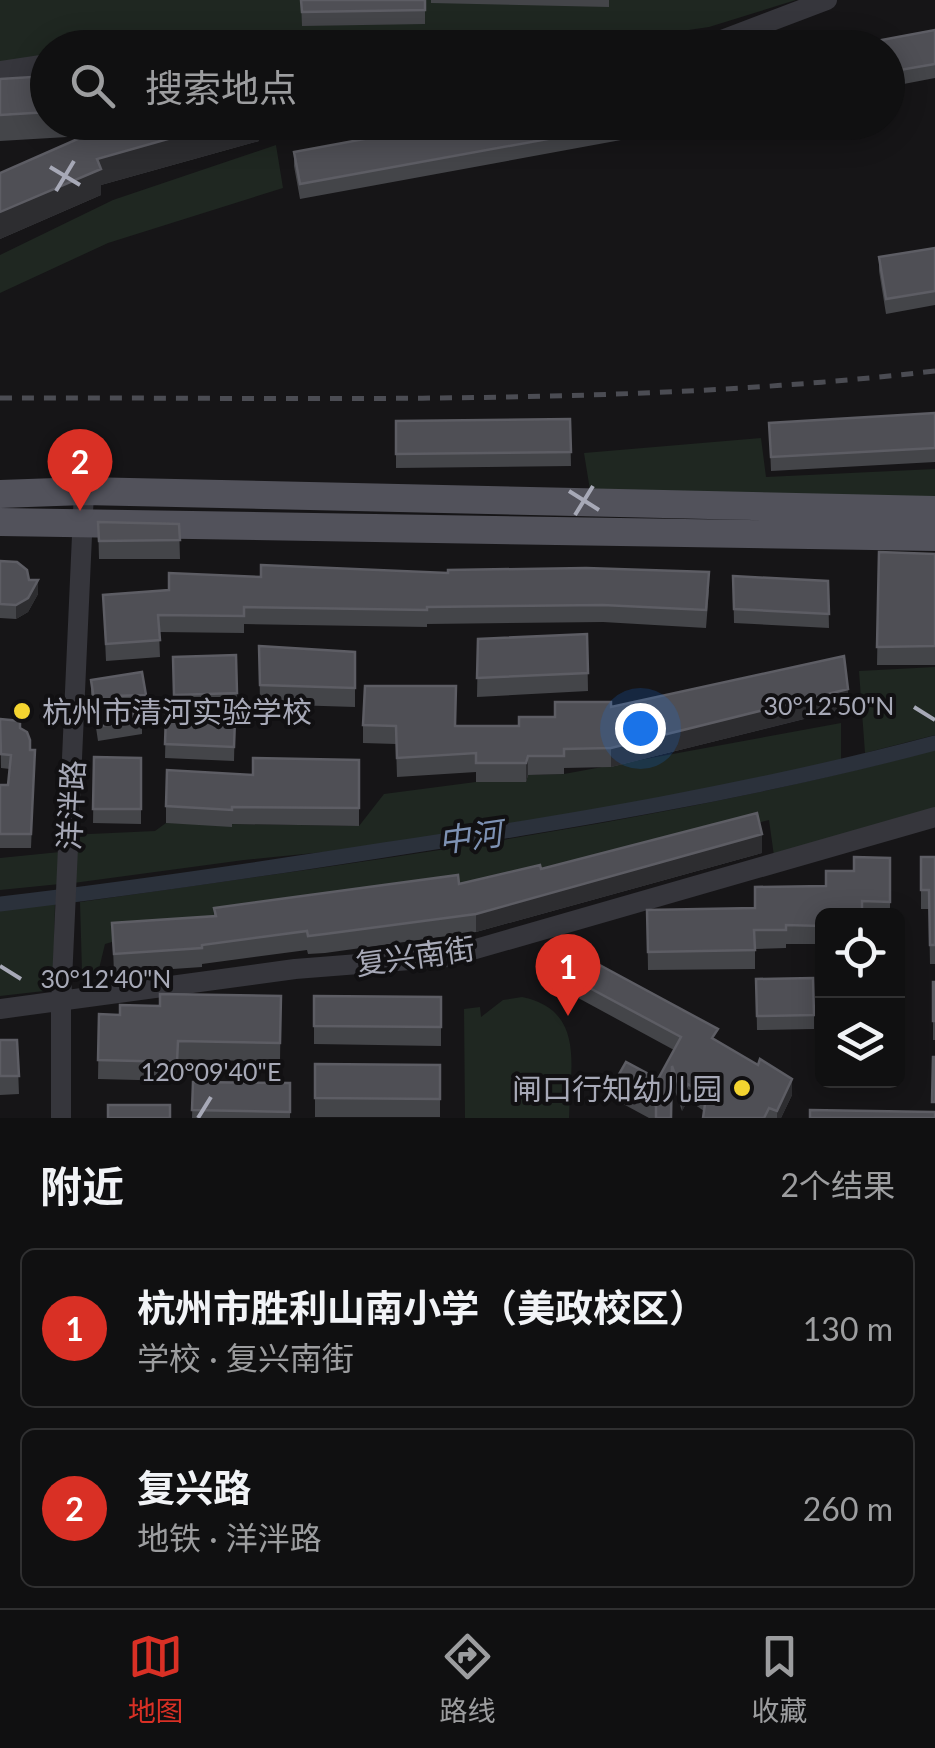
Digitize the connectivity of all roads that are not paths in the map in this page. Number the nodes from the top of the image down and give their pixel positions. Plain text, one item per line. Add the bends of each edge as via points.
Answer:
1 (827, 0) edge
2 (748, 30) edge
3 (30, 67) edge
4 (0, 71) edge
5 (84, 491) junction
6 (0, 494) edge
7 (935, 510) edge
8 (0, 522) edge
9 (83, 522) junction
10 (935, 537) edge
11 (935, 817) edge
12 (61, 1002) junction
13 (0, 1009) edge
14 (61, 1118) edge

1 - 2 street
3 - 4 street
5 - 6 main road
5 - 7 main road
5 - 9 street, 洋泮路
8 - 9 main road
9 - 10 main road
9 - 12 street, 洋泮路
11 - 12 street, 复兴南街 via 448,957 295,969
12 - 13 street, 复兴南街
12 - 14 street, 洋泮路

